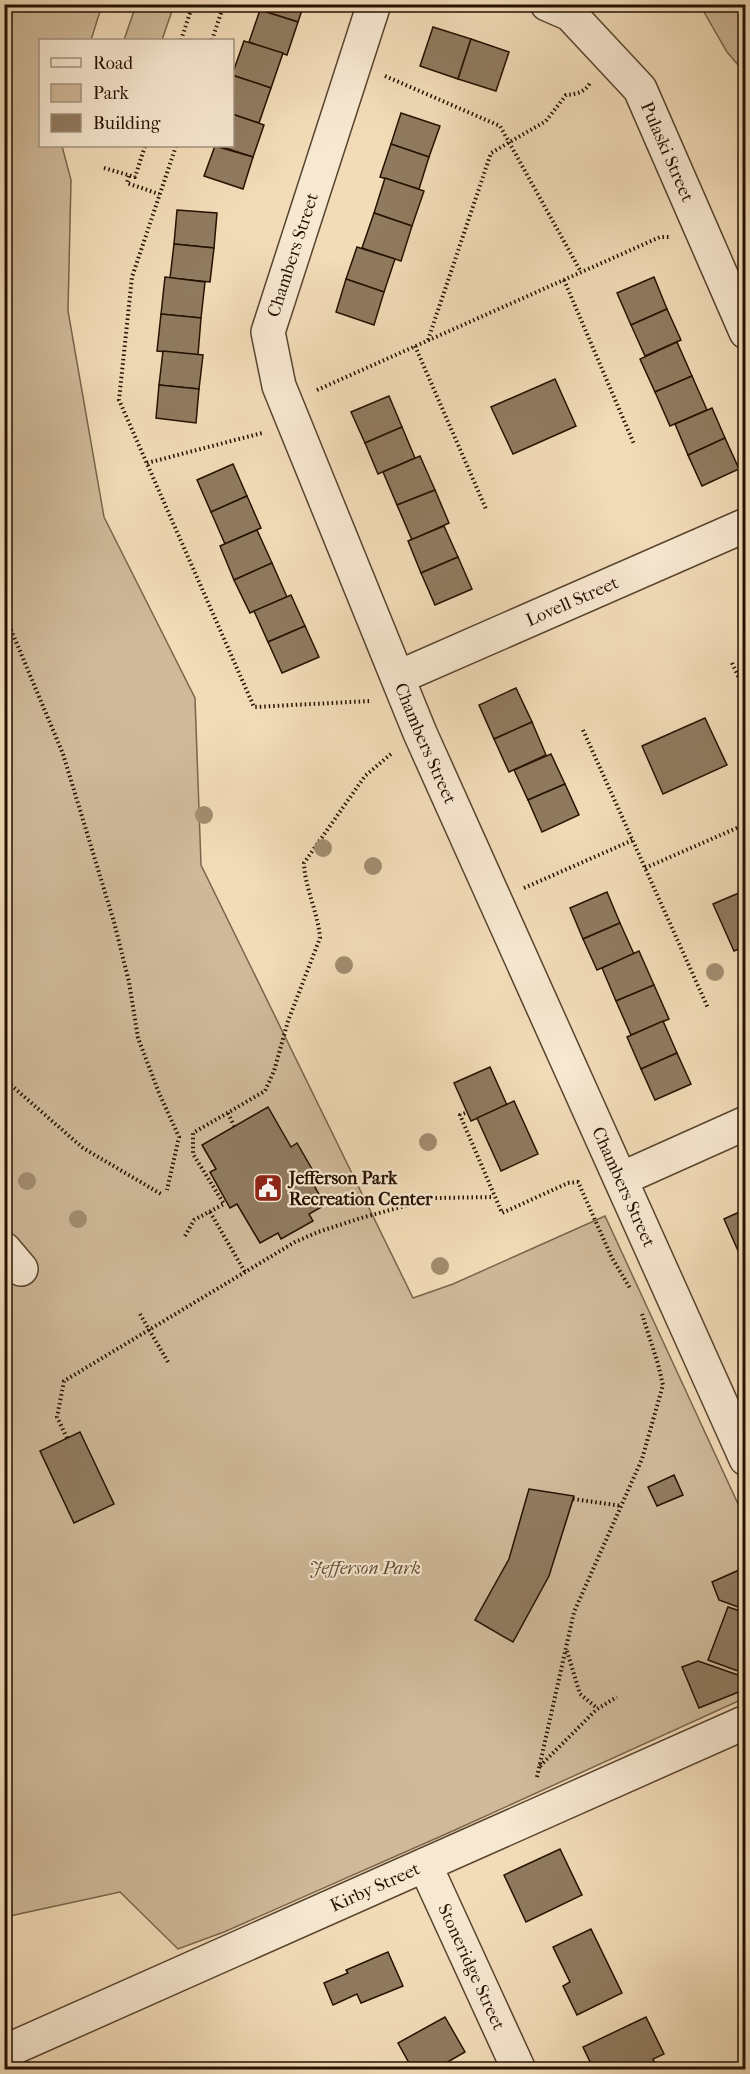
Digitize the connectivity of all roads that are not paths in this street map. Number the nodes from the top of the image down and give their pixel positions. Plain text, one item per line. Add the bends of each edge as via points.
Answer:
1 (374, 4) edge
2 (547, 4) edge
3 (746, 332) edge
4 (746, 525) edge
5 (390, 689) junction
6 (746, 1123) edge
7 (621, 1179) junction
8 (746, 1459) edge
9 (746, 1722) edge
10 (425, 1865) junction
11 (8, 2054) edge
12 (519, 2070) edge

1 - 5 street, Chambers Street via 268,332 279,386
2 - 3 street, Pulaski Street via 570,14 640,89
4 - 5 street, Lovell Street
5 - 7 street, Chambers Street via 420,733
6 - 7 street
7 - 8 street, Chambers Street
9 - 10 street, Kirby Street
10 - 11 street, Kirby Street
10 - 12 street, Stoneridge Street

